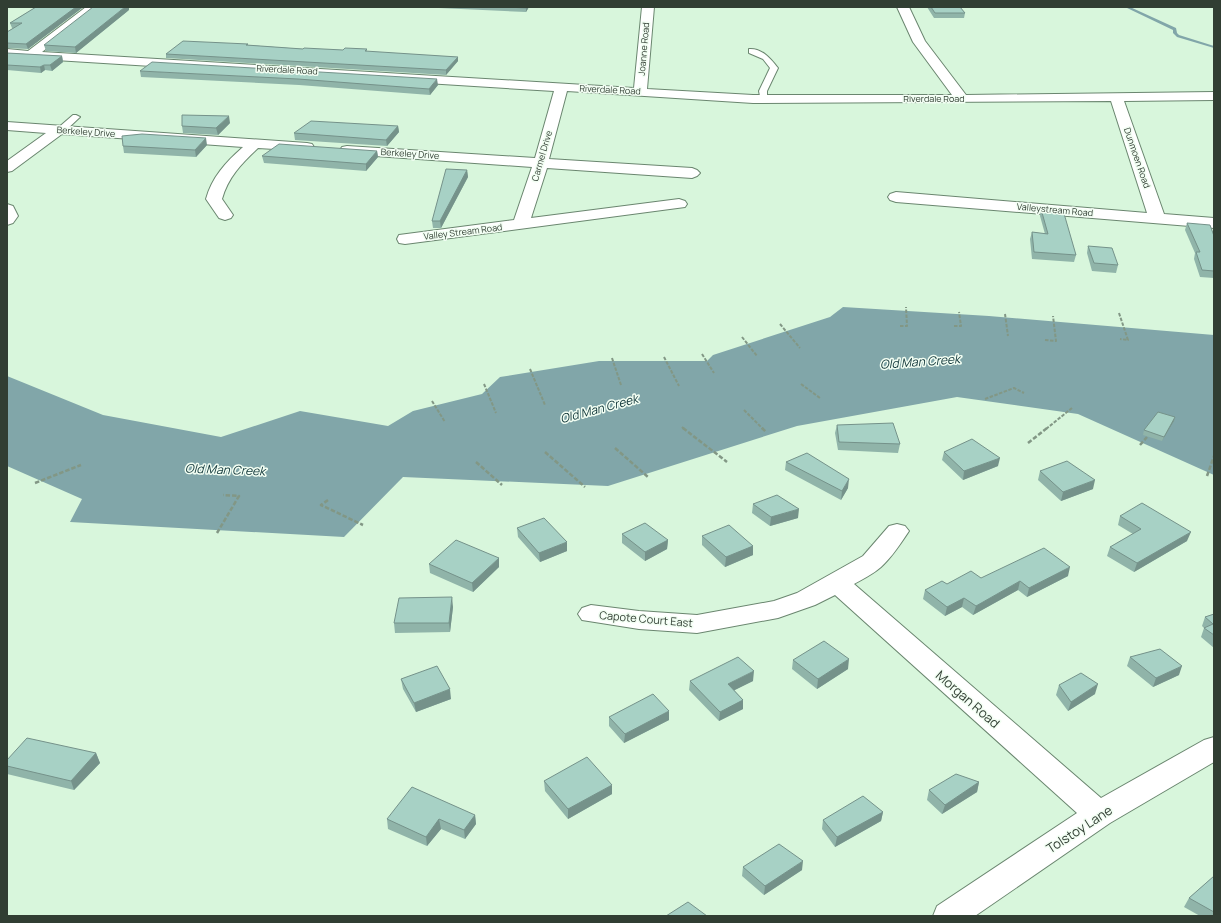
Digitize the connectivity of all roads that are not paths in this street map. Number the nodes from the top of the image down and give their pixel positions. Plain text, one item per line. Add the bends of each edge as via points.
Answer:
1 (93, 7) edge
2 (648, 7) edge
3 (903, 7) edge
4 (752, 51) dead end
5 (7, 53) edge
6 (31, 54) junction
7 (562, 87) junction
8 (640, 92) junction
9 (1214, 96) edge
10 (1116, 97) junction
11 (764, 99) junction
12 (962, 99) junction
13 (76, 117) dead end
14 (7, 126) edge
15 (60, 130) junction
16 (255, 144) junction
17 (320, 148) edge
18 (336, 149) edge
19 (541, 162) junction
20 (7, 168) edge
21 (692, 173) dead end
22 (896, 197) dead end
23 (679, 204) dead end
24 (7, 209) edge
25 (225, 215) dead end
26 (1157, 218) junction
27 (7, 220) edge
28 (1214, 223) edge
29 (521, 225) junction
30 (405, 239) dead end
31 (897, 531) dead end
32 (837, 583) junction
33 (591, 614) dead end
34 (1214, 748) edge
35 (1099, 814) junction
36 (949, 916) edge

1 - 6 street
2 - 8 street, Joanne Road
3 - 12 street via 919,42
4 - 11 lane via 766,57 774,68 764,91
5 - 6 street, Riverdale Road
6 - 7 street, Riverdale Road
7 - 8 street, Riverdale Road
7 - 19 street, Carmel Drive
8 - 11 street, Riverdale Road
9 - 10 street, Riverdale Road
10 - 12 street, Riverdale Road
10 - 26 street, Dunmoen Road
11 - 12 street, Riverdale Road
13 - 15 lane
14 - 15 street, Berkeley Drive
15 - 16 street, Berkeley Drive
15 - 20 street
16 - 17 street, Berkeley Drive
16 - 25 street via 233,163 216,187 214,199
18 - 19 street, Berkeley Drive
19 - 21 street, Berkeley Drive
19 - 29 street, Carmel Drive
22 - 26 street, Valleystream Road
23 - 29 street, Valley Stream Road
24 - 27 street via 10,216
26 - 28 street, Valleystream Road
29 - 30 street, Valley Stream Road
31 - 32 street, Capote Court East via 872,562
32 - 33 street, Capote Court East via 806,600 778,609 697,624
32 - 35 street, Morgan Road
34 - 35 street, Tolstoy Lane
35 - 36 street, Tolstoy Lane

